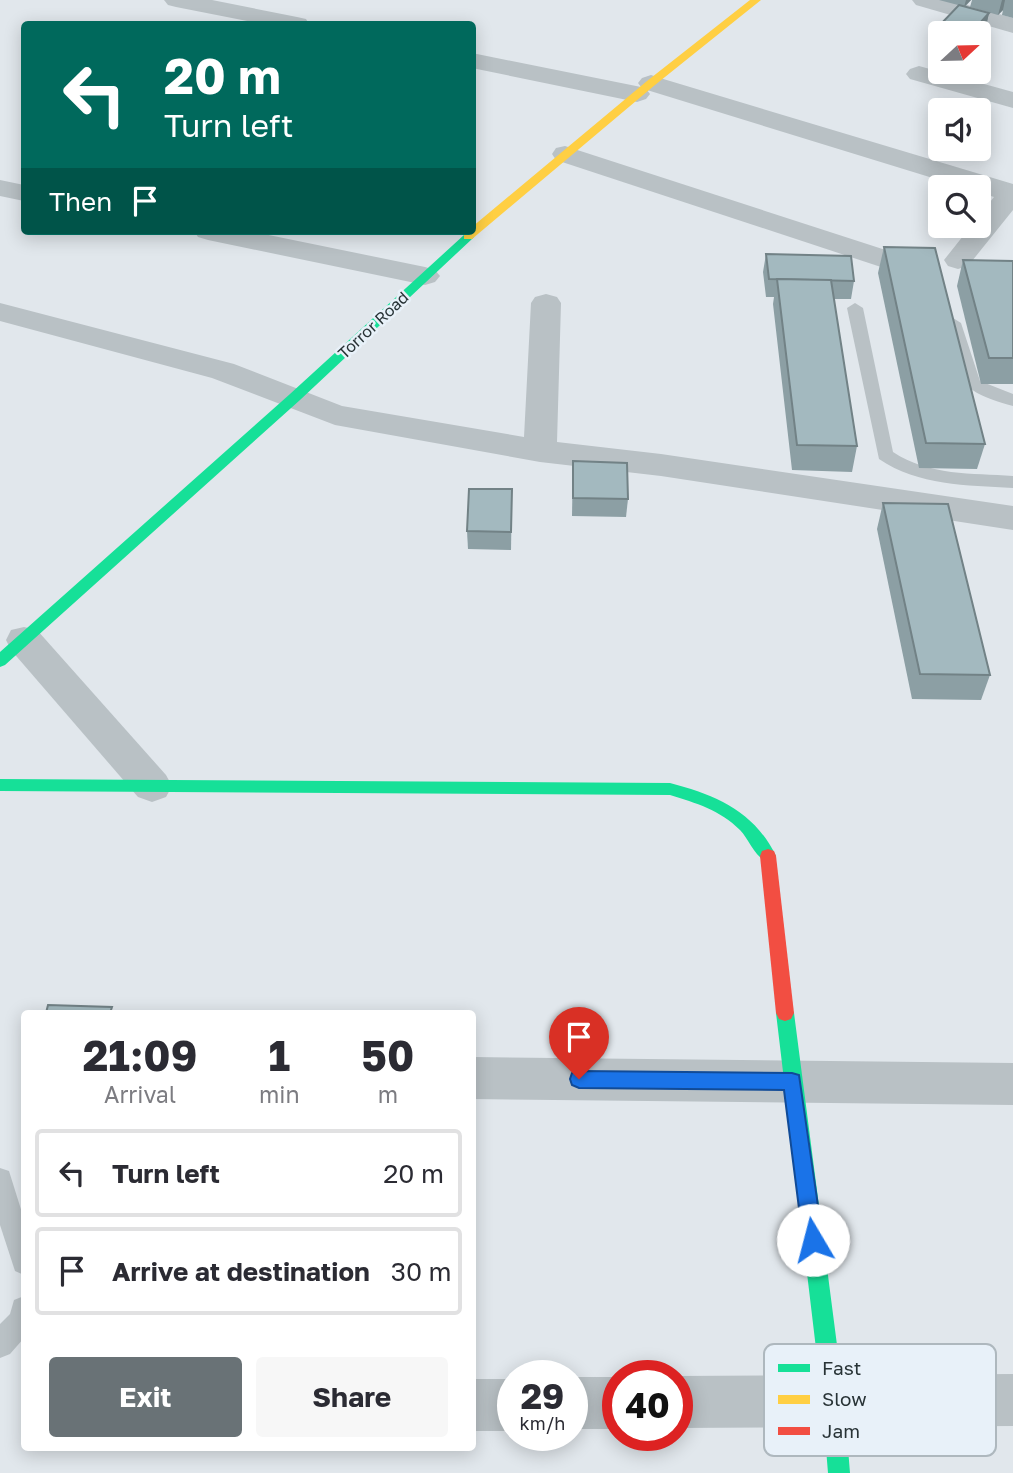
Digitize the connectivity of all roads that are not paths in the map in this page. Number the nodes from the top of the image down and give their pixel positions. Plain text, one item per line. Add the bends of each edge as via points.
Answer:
1 (176, 0) edge
2 (756, 0) edge
3 (924, 0) edge
4 (282, 21) edge
5 (1013, 26) edge
6 (476, 61) edge
7 (919, 74) dead end
8 (644, 88) junction
9 (1013, 100) edge
10 (565, 154) junction
11 (0, 188) edge
12 (21, 192) edge
13 (1013, 193) edge
14 (476, 229) edge
15 (227, 235) edge
16 (470, 235) edge
17 (891, 261) edge
18 (958, 261) dead end
19 (425, 276) junction
20 (546, 303) dead end
21 (948, 304) edge
22 (855, 308) dead end
23 (0, 312) edge
24 (295, 397) junction
25 (1013, 400) edge
26 (540, 451) junction
27 (1013, 482) edge
28 (1013, 518) edge
29 (12, 650) edge
30 (0, 785) edge
31 (152, 786) junction
32 (476, 1078) edge
33 (792, 1081) junction
34 (1013, 1084) edge
35 (0, 1180) edge
36 (21, 1252) edge
37 (21, 1322) edge
38 (0, 1344) edge
39 (826, 1344) edge
40 (764, 1400) edge
41 (693, 1402) edge
42 (476, 1405) edge
43 (497, 1405) edge

1 - 4 street
2 - 8 street, Torror Road
3 - 5 street
6 - 8 street
7 - 9 street
8 - 10 street, Torror Road
8 - 13 street
10 - 14 street, Torror Road
10 - 17 street
11 - 12 street
13 - 18 street
15 - 19 street
16 - 19 street, Torror Road
19 - 24 street, Torror Road
20 - 26 street
21 - 25 lane via 974,385
22 - 27 lane via 885,455 915,473
23 - 24 street via 223,371
24 - 26 street via 335,415
24 - 29 street, Torror Road
26 - 28 street
29 - 31 street
30 - 31 street
31 - 33 street via 670,789 728,809 752,828 768,856
32 - 33 street
33 - 34 street
33 - 39 street
35 - 36 lane
37 - 38 lane
40 - 41 street
42 - 43 street

